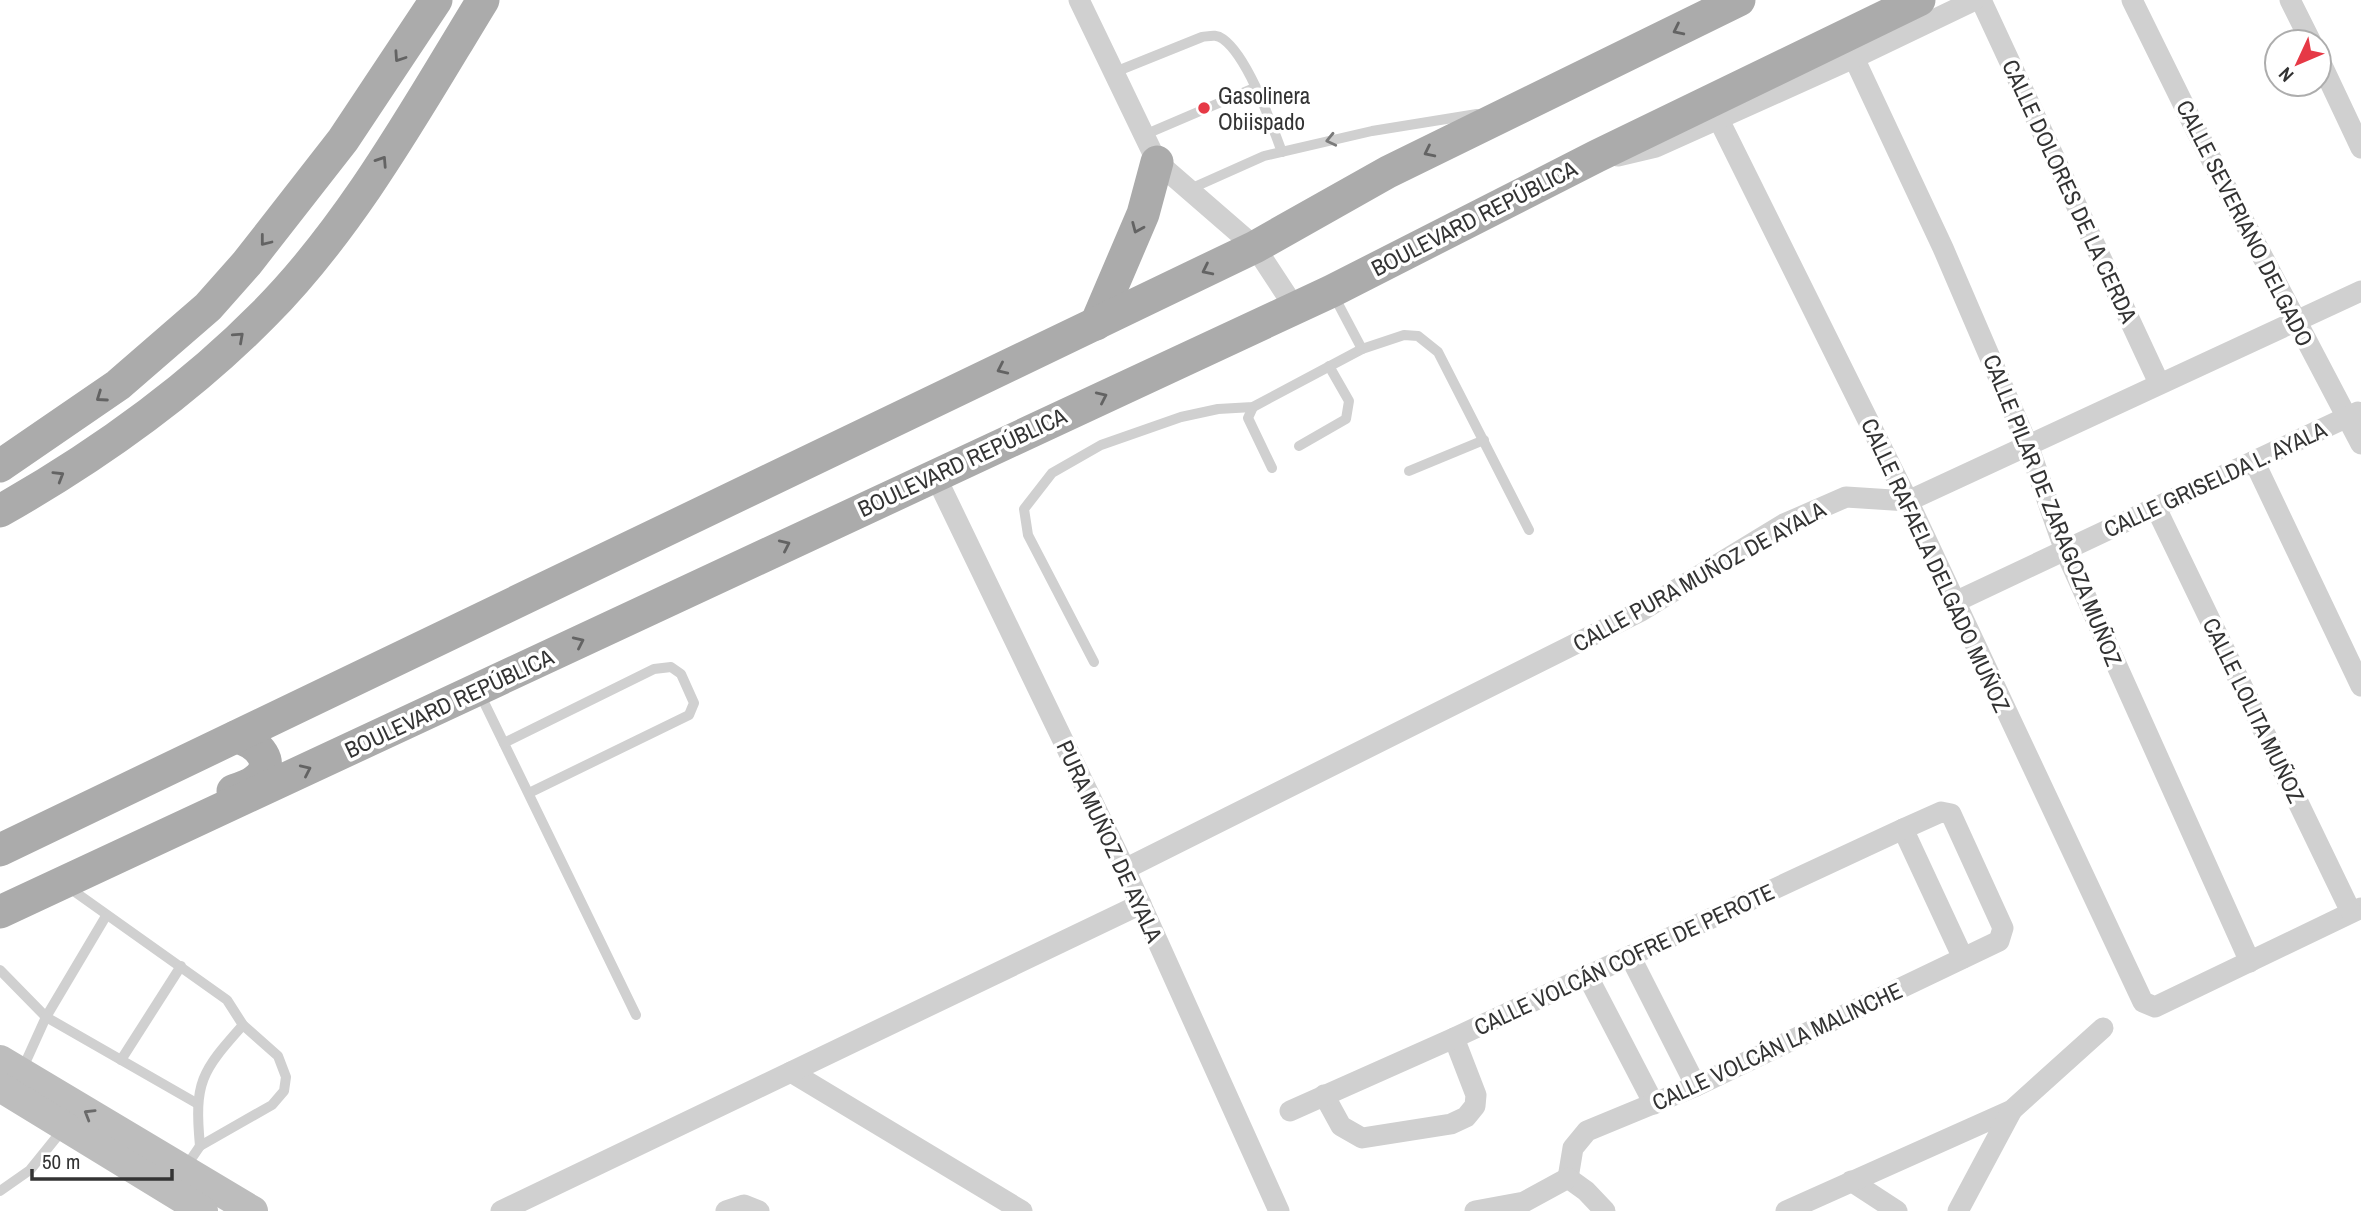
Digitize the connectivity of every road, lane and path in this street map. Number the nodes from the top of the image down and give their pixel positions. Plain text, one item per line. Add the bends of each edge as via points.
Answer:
1 (436, 0) edge
2 (483, 0) edge
3 (1079, 0) edge
4 (1739, 0) edge
5 (1919, 0) edge
6 (1975, 0) edge
7 (1981, 0) edge
8 (2132, 0) edge
9 (2290, 0) edge
10 (2304, 28) edge
11 (1854, 58) junction
12 (1115, 72) junction
13 (2333, 86) edge
14 (1254, 88) junction
15 (1519, 108) junction
16 (1718, 118) junction
17 (2358, 135) edge
18 (1150, 148) junction
19 (1282, 152) junction
20 (1597, 156) junction
21 (1190, 189) junction
22 (1255, 247) junction
23 (1332, 290) junction
24 (2361, 290) edge
25 (1295, 308) junction
26 (2296, 322) junction
27 (1096, 324) junction
28 (1362, 349) junction
29 (1329, 366) junction
30 (2160, 383) junction
31 (1253, 407) junction
32 (2354, 414) edge
33 (1484, 440) junction
34 (2361, 444) edge
35 (1299, 446) dead end
36 (2029, 447) junction
37 (2255, 461) junction
38 (0, 466) edge
39 (1272, 468) dead end
40 (1409, 471) dead end
41 (935, 475) junction
42 (1908, 501) junction
43 (2156, 508) junction
44 (0, 511) edge
45 (1529, 530) dead end
46 (2064, 548) junction
47 (1955, 602) junction
48 (1094, 662) dead end
49 (2361, 686) edge
50 (478, 690) junction
51 (236, 737) junction
52 (504, 743) junction
53 (529, 793) junction
54 (1903, 829) junction
55 (5, 849) edge
56 (131, 850) junction
57 (1125, 869) junction
58 (63, 883) junction
59 (1140, 904) junction
60 (2356, 910) edge
61 (0, 912) edge
62 (106, 916) junction
63 (2003, 928) joint
64 (1630, 956) junction
65 (1963, 958) junction
66 (2250, 962) junction
67 (181, 966) junction
68 (0, 970) edge
69 (1588, 976) junction
70 (636, 1015) dead end
71 (46, 1017) junction
72 (243, 1025) junction
73 (2103, 1028) dead end
74 (1454, 1038) junction
75 (121, 1060) junction
76 (791, 1072) junction
77 (7, 1073) edge
78 (1696, 1086) junction
79 (1324, 1095) junction
80 (198, 1104) junction
81 (1654, 1104) junction
82 (2012, 1110) junction
83 (1290, 1111) dead end
84 (66, 1126) junction
85 (185, 1169) junction
86 (1568, 1178) junction
87 (1851, 1181) junction
88 (0, 1191) edge
89 (203, 1211) edge
90 (253, 1211) edge
91 (501, 1211) edge
92 (1022, 1211) edge
93 (1279, 1211) edge
94 (1475, 1211) edge
95 (1605, 1211) edge
96 (1786, 1211) edge
97 (1896, 1211) edge
98 (1958, 1211) edge

1 -> 38 main road via 343,140 208,307 118,385
44 -> 2 main road via 119,436 265,313 350,211
3 - 12 street
4 -> 15 main road
5 - 20 main road, BOULEVARD REPÚBLICA
6 - 11 street
7 - 30 street, CALLE DOLORES DE LA CERDA
8 - 26 street, CALLE SEVERIANO DELGADO
9 - 10 street
11 - 16 street
11 - 36 street, CALLE PILAR DE ZARAGOZA MUÑOZ
12 - 14 lane via 1213,35 1234,50
12 - 18 street
13 - 17 street
14 - 18 lane
14 - 19 lane
15 -> 19 lane via 1372,131
15 -> 22 main road via 1388,172
16 - 20 street via 1636,154
16 - 42 street, CALLE RAFAELA DELGADO MUÑOZ
18 - 21 street
18 -> 27 main road via 1143,214
19 - 21 lane
20 - 23 main road, BOULEVARD REPÚBLICA
21 - 22 street
22 - 25 street
22 -> 27 main road
23 - 25 main road, BOULEVARD REPÚBLICA
23 - 28 lane
24 - 26 street, CALLE PURA MUÑOZ DE AYALA
41 -> 25 main road, BOULEVARD REPÚBLICA
26 - 30 street, CALLE PURA MUÑOZ DE AYALA
26 - 32 street, CALLE SEVERIANO DELGADO
27 -> 51 main road
28 - 29 lane
28 - 33 lane via 1404,335 1429,342
29 - 31 lane
29 - 35 lane via 1349,401 1346,419
30 - 36 street, CALLE PURA MUÑOZ DE AYALA
31 - 39 lane via 1248,418
31 - 48 lane via 1181,416 1101,445 1052,473 1024,509 1028,535
32 - 34 street, CALLE SEVERIANO DELGADO
32 - 37 street, CALLE GRISELDA L. AYALA
33 - 40 lane
33 - 45 lane
36 - 42 street, CALLE PURA MUÑOZ DE AYALA
36 - 46 street, CALLE PILAR DE ZARAGOZA MUÑOZ
37 - 43 street, CALLE GRISELDA L. AYALA
37 - 49 street
50 -> 41 main road, BOULEVARD REPÚBLICA
41 - 57 street, PURA MUÑOZ DE AYALA
42 - 47 street, CALLE RAFAELA DELGADO MUÑOZ
42 - 57 street, CALLE PURA MUÑOZ DE AYALA via 1846,497 1784,524 1641,611
43 - 46 street, CALLE GRISELDA L. AYALA
43 - 60 street, CALLE LOLITA MUÑOZ
46 - 47 street, CALLE GRISELDA L. AYALA
46 - 66 street, CALLE PILAR DE ZARAGOZA MUÑOZ
47 - 66 street, CALLE RAFAELA DELGADO MUÑOZ via 2143,1002 2155,1007
50 - 52 lane
56 -> 50 main road, BOULEVARD REPÚBLICA
51 - 55 main road
51 - 56 main road via 259,746 265,759 256,781 170,820
52 - 53 lane
52 - 53 lane via 654,668 671,667 681,674 694,703 689,715
53 - 70 lane
54 - 63 street, CALLE VOLCÁN COFRE DE PEROTE via 1941,812 1951,814
54 - 64 street, CALLE VOLCÁN COFRE DE PEROTE
54 - 65 street
56 - 58 main road, BOULEVARD REPÚBLICA
57 - 59 street, PURA MUÑOZ DE AYALA
58 - 61 main road, BOULEVARD REPÚBLICA
58 - 62 lane
59 - 76 street
59 - 93 street, PURA MUÑOZ DE AYALA
60 - 66 street
62 - 67 lane
62 - 71 lane
63 - 65 street, CALLE VOLCÁN LA MALINCHE via 2000,941
64 - 69 street, CALLE VOLCÁN COFRE DE PEROTE
64 - 78 street
65 - 78 street, CALLE VOLCÁN LA MALINCHE
67 - 72 lane via 227,1000
67 - 75 lane
68 - 71 lane
69 - 74 street, CALLE VOLCÁN COFRE DE PEROTE
69 - 81 street
71 - 75 lane
71 - 77 lane
72 - 80 lane via 202,1077
72 - 85 lane via 278,1056 286,1077 284,1091 272,1105
73 - 82 street
74 - 79 street, CALLE VOLCÁN COFRE DE PEROTE
74 - 79 street via 1476,1095 1475,1106 1466,1117 1451,1124 1362,1138 1340,1126
75 - 80 lane
76 - 91 street
76 - 92 street
77 - 84 main road
85 -> 77 main road
78 - 81 street, CALLE VOLCÁN LA MALINCHE
79 - 83 street, CALLE VOLCÁN COFRE DE PEROTE
80 - 85 lane
81 - 86 street, CALLE VOLCÁN LA MALINCHE via 1580,1138 1573,1148
82 - 87 street
82 - 98 street
84 - 85 main road
84 - 88 lane via 30,1170
85 - 89 main road
85 - 90 main road
86 - 94 street via 1524,1202
86 - 95 street
87 - 96 street
87 - 97 street

